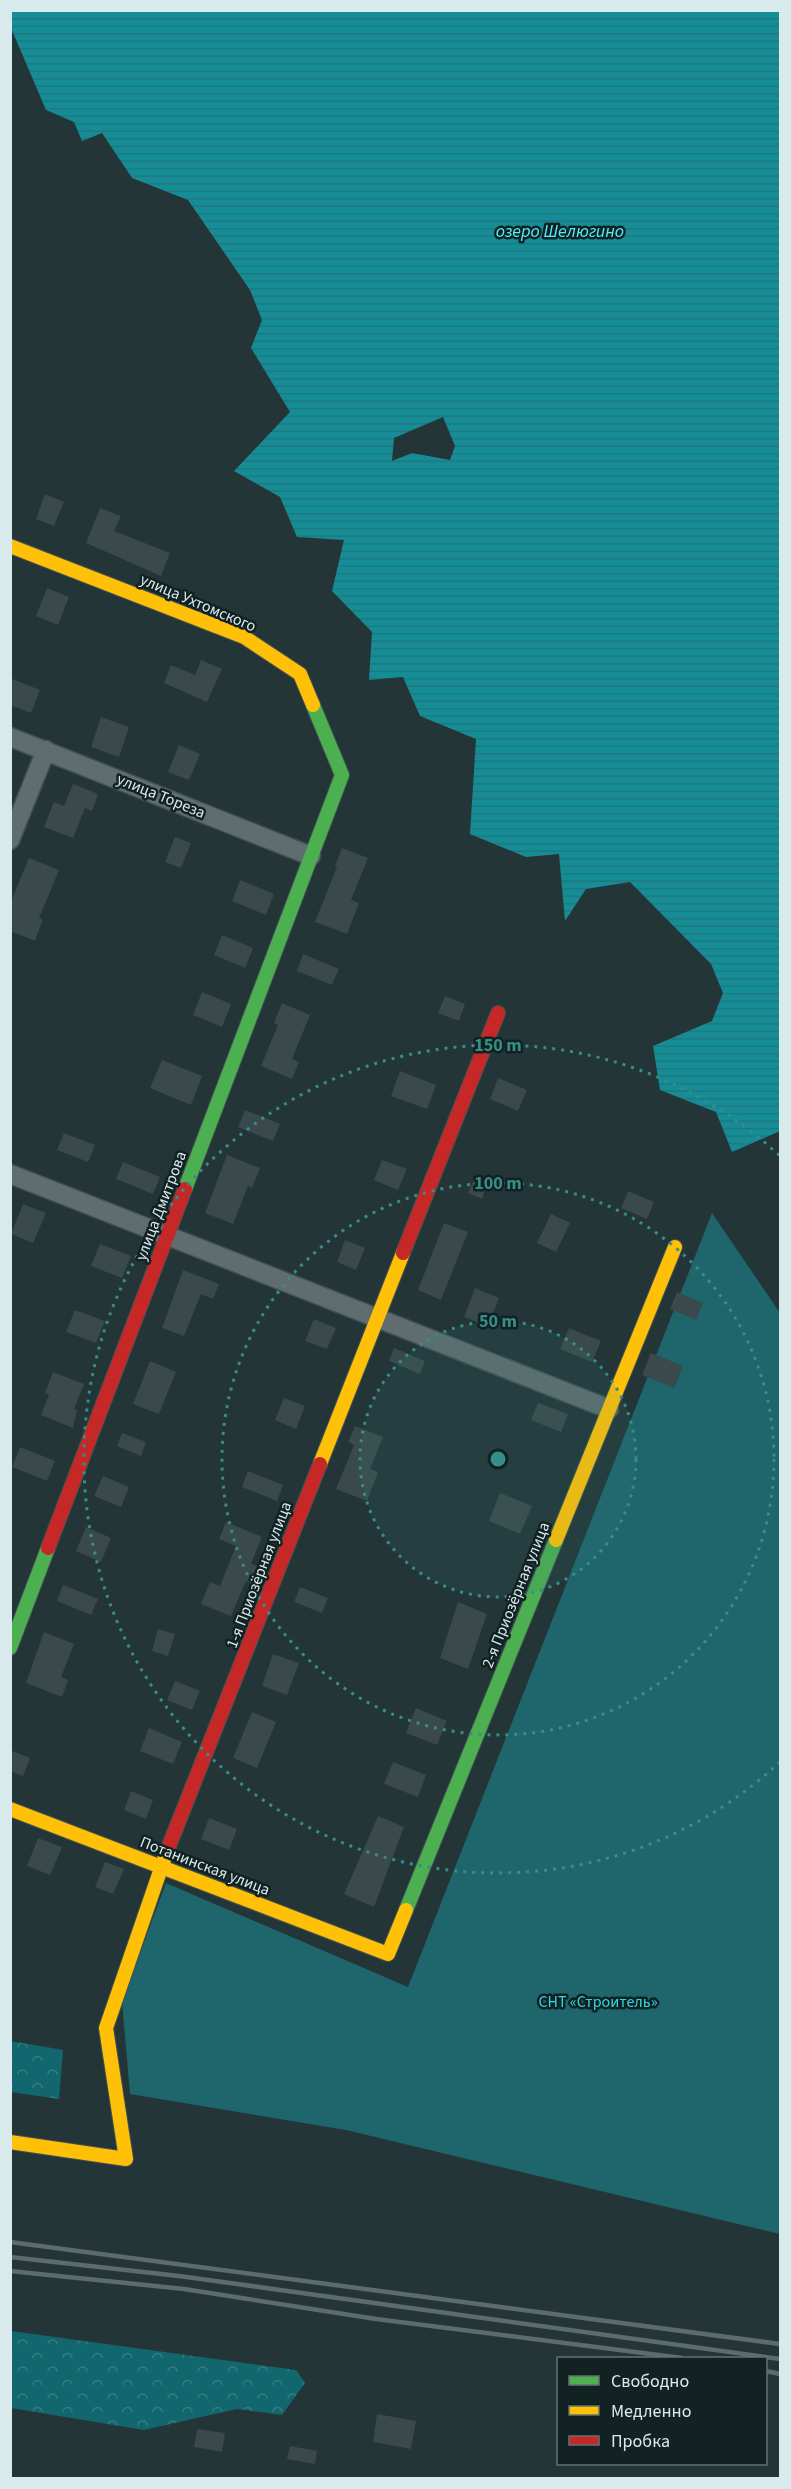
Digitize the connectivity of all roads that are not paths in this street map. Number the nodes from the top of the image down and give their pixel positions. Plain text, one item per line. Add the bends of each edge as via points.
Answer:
1 (10, 546) edge
2 (10, 737) edge
3 (46, 750) junction
4 (342, 775) joint
5 (10, 840) edge
6 (311, 856) junction
7 (498, 1013) dead end
8 (10, 1174) edge
9 (167, 1235) junction
10 (675, 1247) dead end
11 (377, 1318) junction
12 (609, 1409) junction
13 (10, 1648) edge
14 (10, 1809) edge
15 (161, 1867) junction
16 (388, 1954) joint
17 (10, 2142) edge

1 - 4 street, улица Ухтомского via 244,637 300,674
2 - 3 street, улица Тореза
3 - 5 street
3 - 6 street, улица Тореза
4 - 6 street, улица Дмитрова
6 - 9 street, улица Дмитрова
7 - 11 street, 1-я Приозёрная улица
8 - 9 street
9 - 11 street
9 - 13 street, улица Дмитрова
10 - 12 street, 2-я Приозёрная улица
11 - 12 street
11 - 15 street, 1-я Приозёрная улица
12 - 16 street, 2-я Приозёрная улица
14 - 15 street, Потанинская улица
15 - 16 street, Потанинская улица
15 - 17 street, 1-я Приозёрная улица via 106,2028 126,2159

